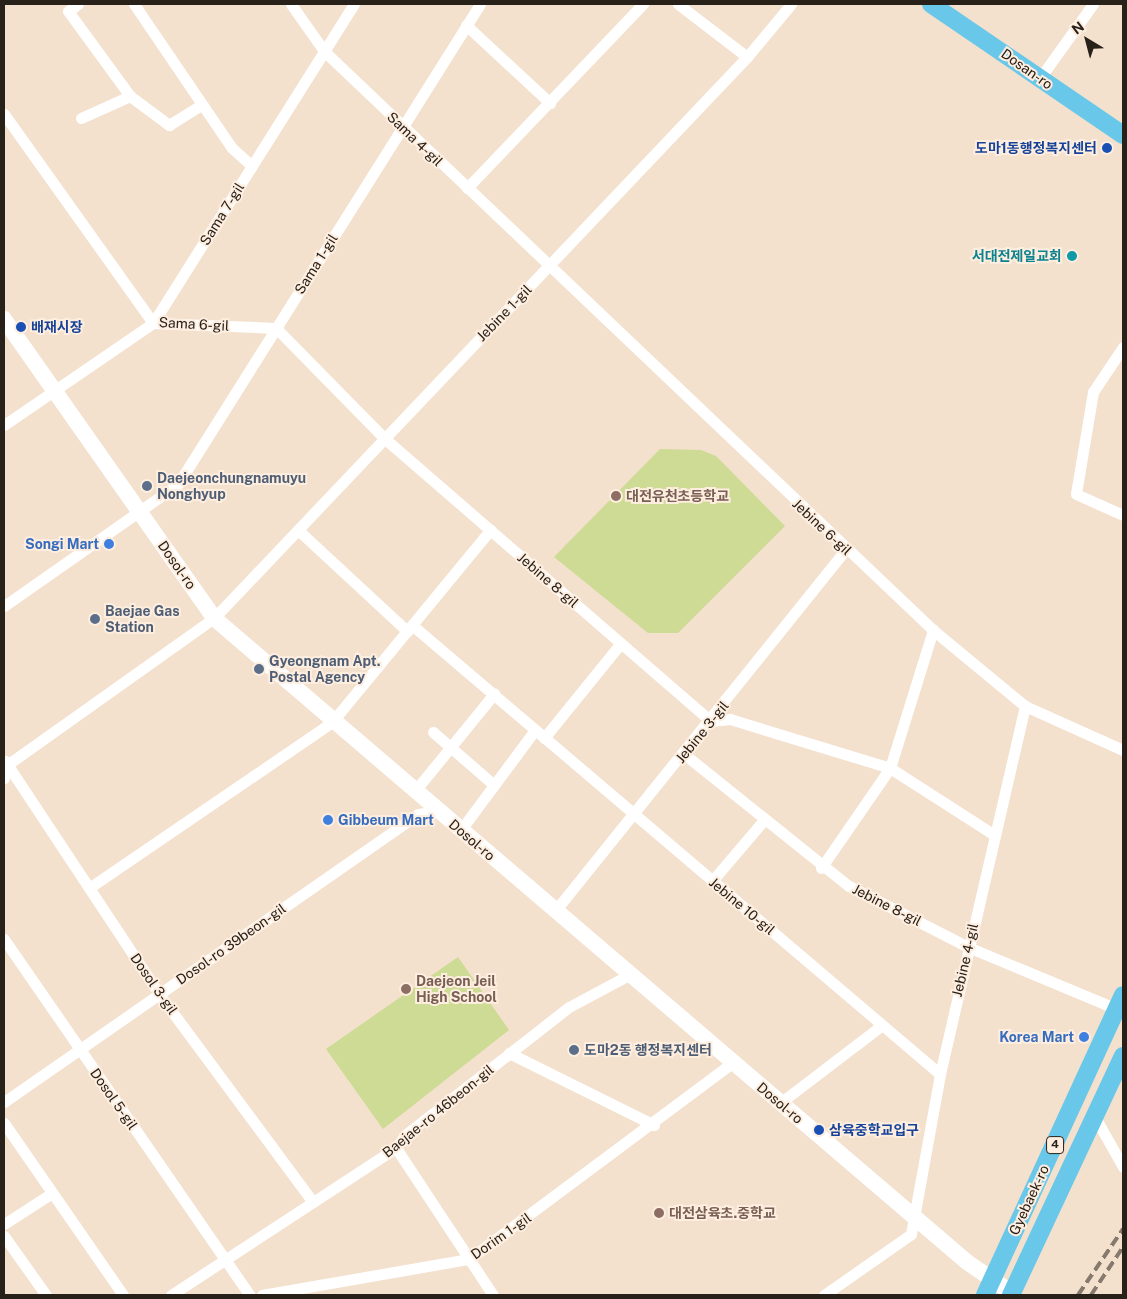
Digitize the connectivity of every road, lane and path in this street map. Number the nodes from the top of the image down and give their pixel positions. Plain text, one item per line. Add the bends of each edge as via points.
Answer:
1 (78, 4) edge
2 (134, 4) edge
3 (292, 4) edge
4 (354, 4) edge
5 (480, 4) edge
6 (643, 4) edge
7 (678, 4) edge
8 (791, 4) edge
9 (931, 4) edge
10 (1093, 4) edge
11 (466, 26) junction
12 (324, 51) junction
13 (746, 57) junction
14 (1040, 78) junction
15 (130, 96) junction
16 (550, 103) junction
17 (202, 104) junction
18 (4, 114) edge
19 (80, 118) dead end
20 (402, 125) junction
21 (1123, 135) edge
22 (252, 166) junction
23 (467, 188) junction
24 (548, 266) junction
25 (4, 320) edge
26 (153, 323) junction
27 (276, 328) junction
28 (1123, 347) edge
29 (54, 391) junction
30 (4, 425) edge
31 (384, 438) junction
32 (139, 512) junction
33 (1123, 515) edge
34 (298, 530) junction
35 (490, 530) junction
36 (846, 549) junction
37 (4, 606) edge
38 (214, 618) junction
39 (409, 628) junction
40 (933, 630) junction
41 (621, 643) junction
42 (494, 694) junction
43 (1025, 706) junction
44 (711, 721) junction
45 (332, 722) junction
46 (535, 730) junction
47 (433, 732) dead end
48 (544, 738) junction
49 (450, 747) junction
50 (1123, 750) edge
51 (684, 754) junction
52 (5, 762) edge
53 (890, 768) junction
54 (4, 778) edge
55 (494, 786) junction
56 (414, 792) junction
57 (438, 811) junction
58 (634, 814) junction
59 (764, 820) junction
60 (460, 831) junction
61 (994, 834) junction
62 (822, 868) junction
63 (712, 881) junction
64 (89, 888) junction
65 (555, 911) junction
66 (4, 939) edge
67 (968, 947) junction
68 (629, 975) junction
69 (159, 994) junction
70 (1120, 1002) edge
71 (882, 1025) junction
72 (81, 1051) junction
73 (509, 1053) junction
74 (1123, 1056) edge
75 (732, 1063) junction
76 (940, 1074) junction
77 (4, 1102) edge
78 (780, 1103) junction
79 (1096, 1119) junction
80 (4, 1123) edge
81 (654, 1125) junction
82 (396, 1148) junction
83 (1123, 1167) edge
84 (52, 1193) junction
85 (313, 1202) junction
86 (913, 1216) junction
87 (4, 1224) edge
88 (4, 1236) edge
89 (469, 1259) junction
90 (225, 1260) junction
91 (989, 1288) edge
92 (1012, 1294) edge
93 (46, 1295) edge
94 (123, 1295) edge
95 (170, 1295) edge
96 (250, 1295) edge
97 (262, 1295) edge
98 (494, 1295) edge
99 (824, 1295) edge

1 - 15 street via 68,11
2 - 17 street
3 - 12 street, Sama 4-gil
4 - 12 street, Sama 7-gil
5 - 11 street, Sama 1-gil
6 - 16 street
7 - 13 street
8 - 13 street, Jebine 1-gil
9 - 14 main road, Dosan-ro
10 - 14 street
11 - 16 street
11 - 20 street, Sama 1-gil
12 - 20 street, Sama 4-gil
12 - 22 street, Sama 7-gil
13 - 24 street, Jebine 1-gil
14 - 21 main road, Dosan-ro
15 - 17 street via 169,125
15 - 19 street
16 - 23 street
17 - 22 street via 232,148
18 - 26 street, Sama 6-gil
20 - 23 street, Sama 4-gil
20 - 27 street, Sama 1-gil
22 - 26 street, Sama 7-gil
23 - 24 street, Sama 4-gil
24 - 31 street, Jebine 1-gil
24 - 36 street, Jebine 6-gil
25 - 29 street, Dosol-ro
26 - 27 street, Sama 6-gil
26 - 29 street, Sama 7-gil
27 - 31 street
27 - 32 street, Sama 1-gil via 178,484
28 - 33 street via 1093,392 1076,494
29 - 30 street, Sama 7-gil
29 - 32 street, Dosol-ro
31 - 34 street, Jebine 1-gil
31 - 35 street, Jebine 8-gil
32 - 37 street
32 - 38 street, Dosol-ro
34 - 38 street, Jebine 1-gil
34 - 39 street, Jebine 10-gil
35 - 39 street
35 - 41 street, Jebine 8-gil
36 - 40 street, Jebine 6-gil
36 - 44 street, Jebine 3-gil
38 - 45 street, Dosol-ro
38 - 52 street, Jebine 1-gil
39 - 42 street, Jebine 10-gil
39 - 45 street
40 - 43 street, Jebine 6-gil
40 - 53 street
41 - 44 street, Jebine 8-gil
41 - 48 street
42 - 46 street, Jebine 10-gil
42 - 49 street
43 - 50 street, Jebine 6-gil
43 - 61 street, Jebine 4-gil
44 - 51 street, Jebine 3-gil
44 - 53 street via 730,719
45 - 56 street, Dosol-ro
45 - 64 street
46 - 48 street, Jebine 10-gil
46 - 55 street
47 - 49 street
48 - 58 street, Jebine 10-gil
49 - 55 street
49 - 56 street
51 - 58 street, Jebine 3-gil
51 - 59 street, Jebine 8-gil
52 - 54 street
52 - 64 street, Dosol 3-gil
53 - 61 street
53 - 62 street
55 - 60 street
56 - 57 street, Dosol-ro
57 - 60 street, Dosol-ro
57 - 69 street, Dosol-ro 39beon-gil via 418,814
58 - 63 street, Jebine 10-gil
58 - 65 street, Jebine 3-gil
59 - 62 street, Jebine 8-gil
59 - 63 street
60 - 65 street, Dosol-ro
61 - 67 street, Jebine 4-gil
62 - 67 street, Jebine 8-gil
63 - 71 street, Jebine 10-gil
64 - 69 street, Dosol 3-gil
65 - 68 street, Dosol-ro
66 - 72 street, Dosol 5-gil
67 - 70 street, Jebine 8-gil
67 - 76 street, Jebine 4-gil
68 - 73 street, Baejae-ro 46beon-gil via 569,1006
68 - 75 street, Dosol-ro
69 - 72 street, Dosol-ro 39beon-gil
69 - 85 street, Dosol 3-gil
70 - 91 main road, Gyebaek-ro / 4
71 - 76 street, Jebine 10-gil
71 - 78 street
72 - 77 street, Dosol-ro 39beon-gil
72 - 90 street, Dosol 5-gil
73 - 81 street
73 - 82 street, Baejae-ro 46beon-gil via 404,1135
74 - 79 main road, Gyebaek-ro / 4
75 - 78 street, Dosol-ro
75 - 81 street, Dorim 1-gil
76 - 86 street, Jebine 4-gil
78 - 86 street, Dosol-ro
79 - 83 street
79 - 92 main road, Gyebaek-ro / 4
80 - 84 street
81 - 89 street, Dorim 1-gil
82 - 85 street, Baejae-ro 46beon-gil
82 - 89 street
84 - 87 street
84 - 94 street
85 - 90 street, Baejae-ro 46beon-gil
86 - 91 street, Dosol-ro
86 - 99 street, Jebine 4-gil via 911,1234 906,1239
88 - 93 street
89 - 97 street, Dorim 1-gil
89 - 98 street
90 - 95 street, Baejae-ro 46beon-gil
90 - 96 street
91 - 92 street, Dosol-ro

